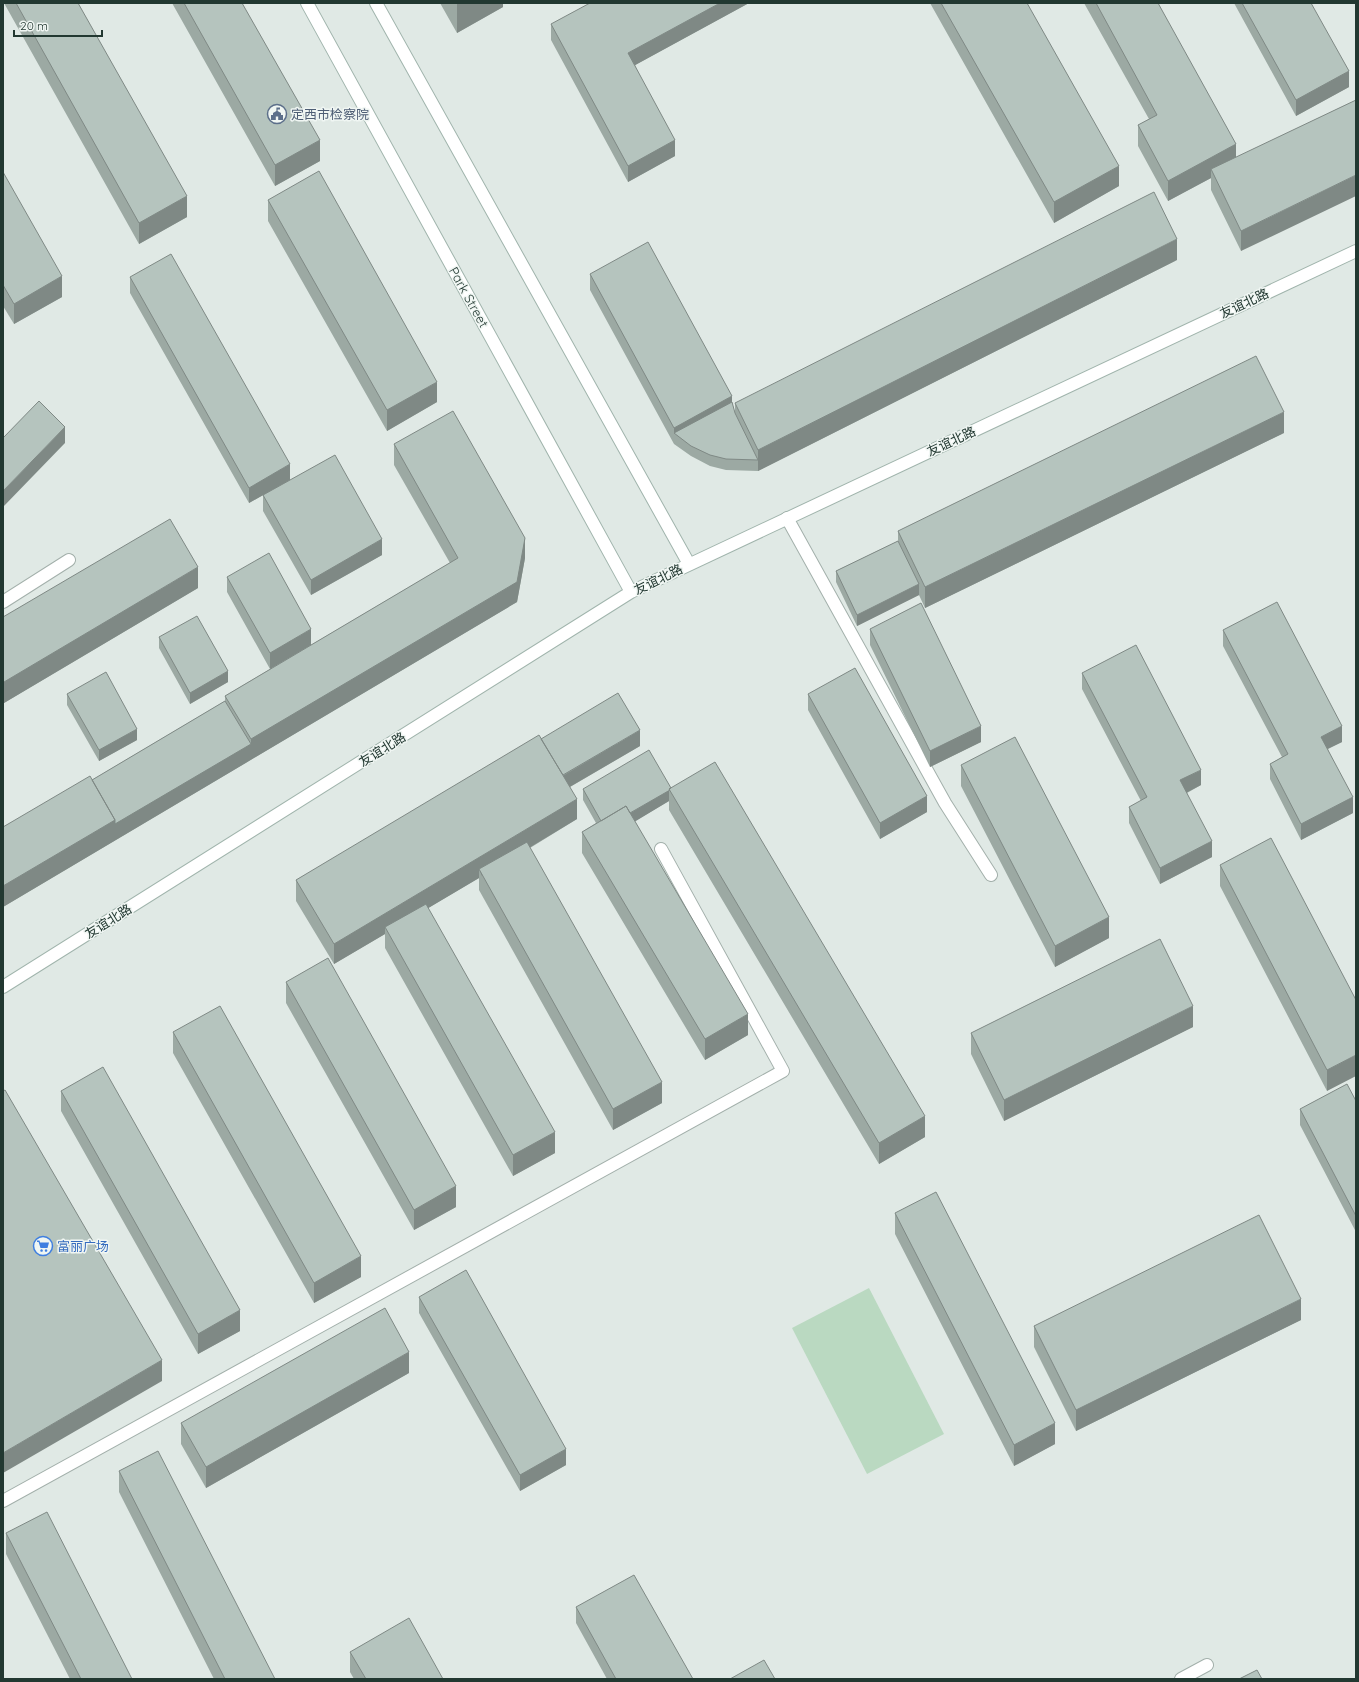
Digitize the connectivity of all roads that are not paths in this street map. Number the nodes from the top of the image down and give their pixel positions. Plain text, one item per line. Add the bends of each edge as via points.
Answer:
1 (307, 3) edge
2 (376, 3) edge
3 (1356, 251) edge
4 (787, 518) junction
5 (70, 560) dead end
6 (689, 564) junction
7 (631, 592) junction
8 (3, 602) edge
9 (661, 849) dead end
10 (991, 875) dead end
11 (3, 987) edge
12 (3, 1501) edge
13 (1207, 1665) dead end
14 (1181, 1679) edge

1 - 7 street, Park Street
2 - 6 street
3 - 4 street, 友谊北路
4 - 6 street, 友谊北路
4 - 10 street via 945,803
5 - 8 street
6 - 7 street, 友谊北路
7 - 11 street, 友谊北路
9 - 12 street via 783,1071
13 - 14 street

